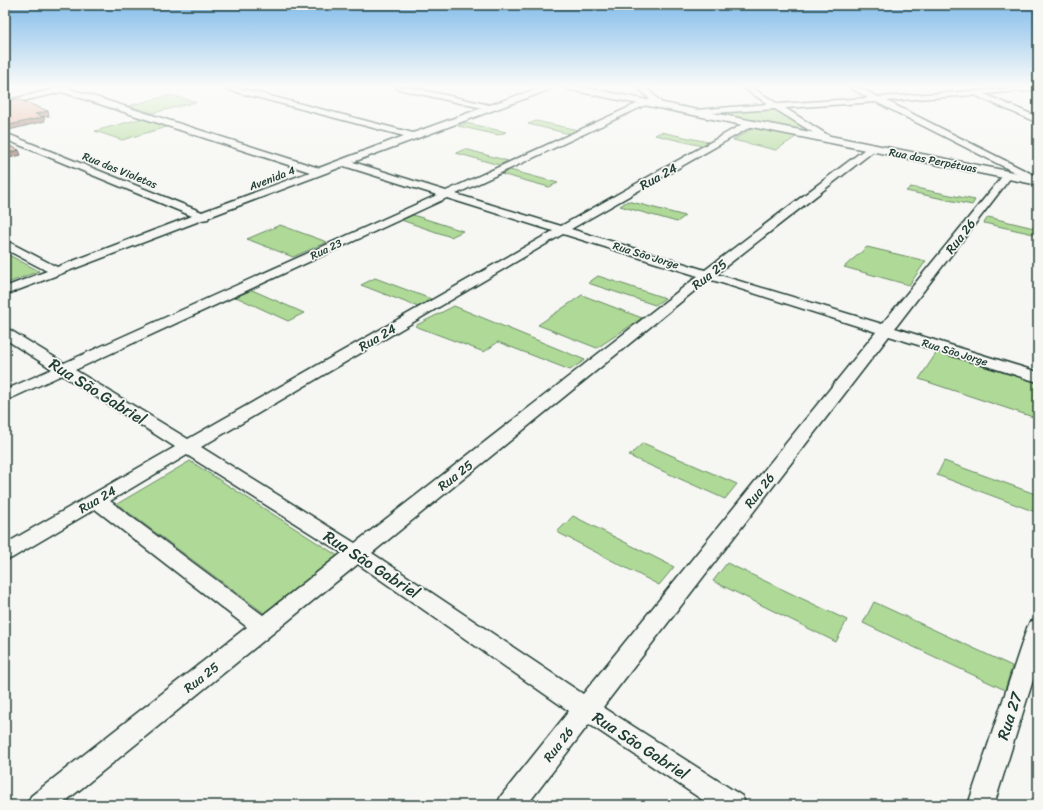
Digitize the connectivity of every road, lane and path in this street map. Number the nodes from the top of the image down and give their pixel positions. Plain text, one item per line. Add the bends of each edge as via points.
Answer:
1 (174, 125) edge
2 (371, 125) edge
3 (444, 125) edge
4 (603, 125) edge
5 (748, 125) edge
6 (760, 125) edge
7 (806, 125) edge
8 (928, 125) edge
9 (5, 136) edge
10 (413, 136) junction
11 (828, 139) junction
12 (872, 148) junction
13 (346, 163) junction
14 (321, 172) junction
15 (1008, 175) junction
16 (1038, 181) edge
17 (445, 194) junction
18 (204, 217) junction
19 (562, 230) junction
20 (5, 244) edge
21 (56, 271) junction
22 (708, 274) junction
23 (5, 291) edge
24 (885, 330) junction
25 (5, 333) edge
26 (64, 370) junction
27 (1038, 378) edge
28 (5, 396) edge
29 (188, 447) junction
30 (96, 500) junction
31 (5, 553) edge
32 (357, 553) junction
33 (263, 627) junction
34 (1038, 628) edge
35 (586, 709) junction
36 (40, 805) edge
37 (510, 805) edge
38 (733, 805) edge
39 (980, 805) edge

1 - 14 street
2 - 10 street
3 - 10 street, Avenida 4
4 - 17 street, Rua 23
5 - 19 street, Rua 24
6 - 11 street, Rua das Perpétuas
7 - 11 street
8 - 16 street
9 - 18 street, Rua das Violetas
10 - 13 street, Avenida 4
11 - 12 street, Rua das Perpétuas
12 - 15 street, Rua das Perpétuas
12 - 22 street, Rua 25
13 - 14 street, Avenida 4
13 - 17 street, Rua São Jorge
14 - 18 street, Avenida 4
15 - 16 street, Rua das Perpétuas
15 - 24 street, Rua 26
17 - 19 street, Rua São Jorge
17 - 26 street, Rua 23
18 - 21 street, Avenida 4
19 - 22 street, Rua São Jorge
19 - 29 street, Rua 24
20 - 21 street
21 - 23 street, Avenida 4
22 - 24 street, Rua São Jorge
22 - 32 street, Rua 25
24 - 27 street, Rua São Jorge
24 - 35 street, Rua 26
25 - 26 street, Rua São Gabriel
26 - 28 street, Rua 23
26 - 29 street, Rua São Gabriel
29 - 30 street, Rua 24
29 - 32 street, Rua São Gabriel
30 - 31 street, Rua 24
30 - 33 street
32 - 33 street, Rua 25
32 - 35 street, Rua São Gabriel
33 - 36 street, Rua 25
34 - 39 street, Rua 27
35 - 37 street, Rua 26
35 - 38 street, Rua São Gabriel

